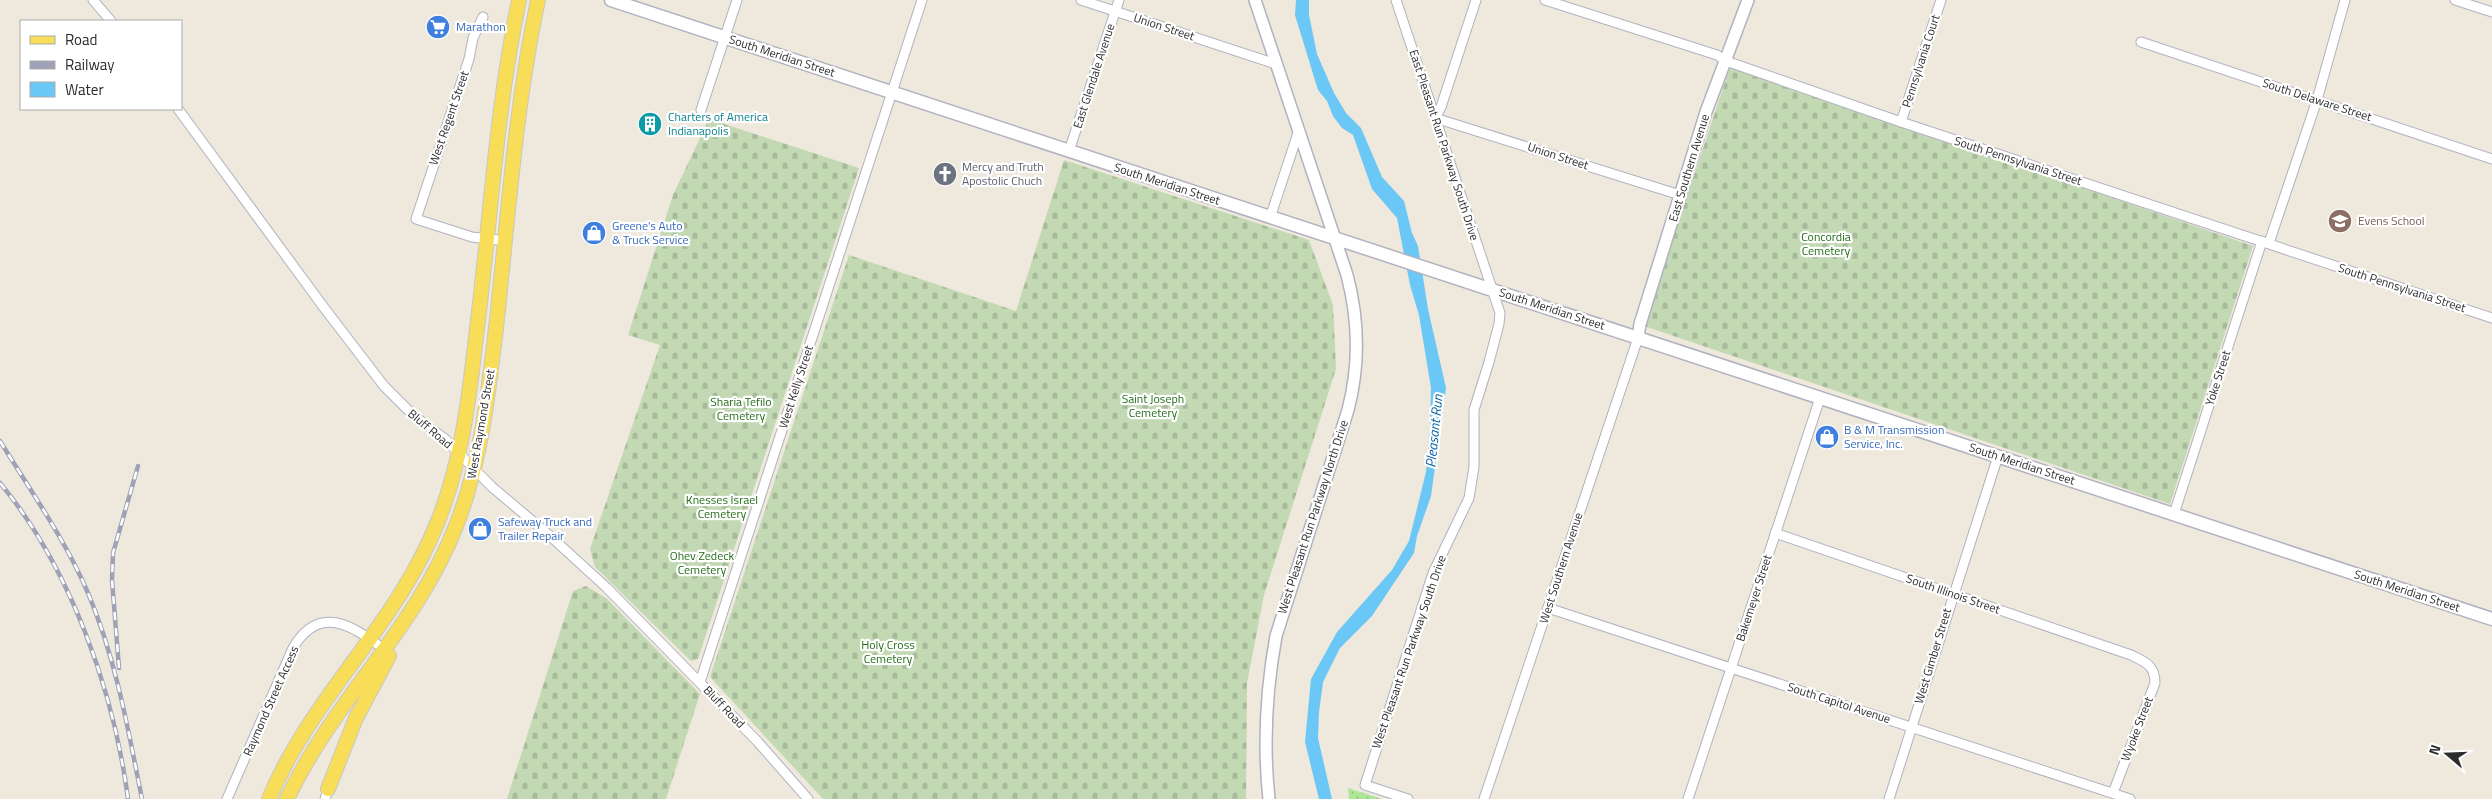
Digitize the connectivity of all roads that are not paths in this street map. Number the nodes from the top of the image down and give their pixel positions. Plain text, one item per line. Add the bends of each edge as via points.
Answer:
1 (93, 0) edge
2 (519, 0) edge
3 (538, 0) edge
4 (611, 0) edge
5 (737, 0) edge
6 (922, 0) edge
7 (1081, 0) edge
8 (1119, 0) edge
9 (1255, 0) edge
10 (1396, 0) edge
11 (1476, 0) edge
12 (1546, 0) edge
13 (1748, 0) edge
14 (1941, 0) edge
15 (2345, 0) edge
16 (2455, 0) edge
17 (1115, 11) junction
18 (2492, 12) edge
19 (483, 17) dead end
20 (110, 20) edge
21 (725, 37) junction
22 (2141, 42) dead end
23 (1726, 61) junction
24 (1276, 64) junction
25 (892, 92) junction
26 (2317, 100) junction
27 (179, 110) edge
28 (701, 110) dead end
29 (1435, 118) junction
30 (1901, 122) junction
31 (1299, 130) junction
32 (1069, 151) junction
33 (2492, 159) edge
34 (1680, 195) junction
35 (1270, 218) junction
36 (1335, 238) junction
37 (488, 239) junction
38 (506, 241) junction
39 (2265, 242) junction
40 (1493, 290) junction
41 (2492, 318) edge
42 (1638, 338) junction
43 (1820, 398) junction
44 (459, 455) junction
45 (1998, 456) junction
46 (474, 471) junction
47 (2174, 514) junction
48 (1776, 533) junction
49 (1953, 594) junction
50 (1548, 608) junction
51 (2492, 619) edge
52 (406, 621) junction
53 (370, 639) junction
54 (385, 650) junction
55 (2150, 665) joint
56 (1731, 668) junction
57 (700, 682) junction
58 (1911, 727) junction
59 (326, 794) edge
60 (2113, 794) junction
61 (227, 799) edge
62 (269, 799) edge
63 (287, 799) edge
64 (808, 799) edge
65 (1269, 799) edge
66 (1408, 799) edge
67 (1484, 799) edge
68 (1688, 799) edge
69 (1889, 799) edge
70 (2130, 799) edge

1 - 20 street
2 - 37 main road, West Raymond Street via 508,62
3 - 38 main road, West Raymond Street via 526,61
4 - 21 main road, South Meridian Street
5 - 21 street
6 - 25 street, West Kelly Street
7 - 17 street, Union Street
8 - 17 street, East Glendale Avenue
9 - 24 street, West Pleasant Run Parkway North Drive
10 - 29 street, East Pleasant Run Parkway South Drive
11 - 29 street
12 - 23 street, South Pennsylvania Street via 1717,55
13 - 23 street, East Southern Avenue
14 - 30 street, Pennsylvania Court
15 - 26 street, Yoke Street
16 - 18 street
17 - 24 street, Union Street
17 - 32 street, East Glendale Avenue
19 - 37 street, West Regent Street via 473,38 416,219 460,234
21 - 25 main road, South Meridian Street
21 - 28 street
22 - 26 street, South Delaware Street
23 - 30 street, South Pennsylvania Street
23 - 34 street, East Southern Avenue
24 - 31 street, West Pleasant Run Parkway North Drive
25 - 32 main road, South Meridian Street
25 - 57 street, West Kelly Street
26 - 33 street, South Delaware Street
26 - 39 street, Yoke Street
27 - 44 street, Bluff Road via 384,386 415,417 446,439
29 - 34 street, Union Street
29 - 40 street, East Pleasant Run Parkway South Drive
30 - 39 street, South Pennsylvania Street
31 - 35 street
31 - 36 street, West Pleasant Run Parkway North Drive
32 - 35 main road, South Meridian Street
34 - 42 street, East Southern Avenue
35 - 36 main road, South Meridian Street
36 - 40 main road, South Meridian Street
36 - 65 street, West Pleasant Run Parkway North Drive via 1353,300 1358,346 1355,376 1348,410 1276,636 1265,718
37 - 38 street
37 - 44 main road, West Raymond Street
38 - 46 main road, West Raymond Street via 490,381
39 - 41 street, South Pennsylvania Street
39 - 47 street, Yoke Street
40 - 42 main road, South Meridian Street
40 - 66 street, West Pleasant Run Parkway South Drive via 1499,324 1474,410 1474,467 1469,498 1433,573 1365,784
42 - 43 main road, South Meridian Street
42 - 50 street, West Southern Avenue
43 - 45 main road, South Meridian Street
43 - 48 street, Bakemeyer Street
44 - 46 street, Bluff Road
44 - 53 main road, West Raymond Street via 444,506 421,558
45 - 47 main road, South Meridian Street
45 - 49 street, West Gimber Street
46 - 52 main road, West Raymond Street via 447,547
46 - 57 street, Bluff Road via 584,566
47 - 51 main road, South Meridian Street
48 - 49 street, South Illinois Street
48 - 56 street, Bakemeyer Street
49 - 55 street, South Illinois Street via 2131,655
49 - 58 street, West Gimber Street
50 - 56 street, South Capitol Avenue
50 - 67 street, West Southern Avenue
52 - 54 main road, West Raymond Street
52 - 59 main road via 363,703
53 - 54 street, Raymond Street Access
53 - 61 street, Raymond Street Access via 345,624 334,622 315,627 299,640
53 - 62 main road, West Raymond Street via 301,735
54 - 63 main road, West Raymond Street via 327,729
55 - 60 street, Wyoke Street via 2155,683
56 - 58 street, South Capitol Avenue
56 - 68 street, Bakemeyer Street
57 - 64 street, Bluff Road
58 - 60 street, South Capitol Avenue
58 - 69 street, West Gimber Street
60 - 70 street, South Capitol Avenue

